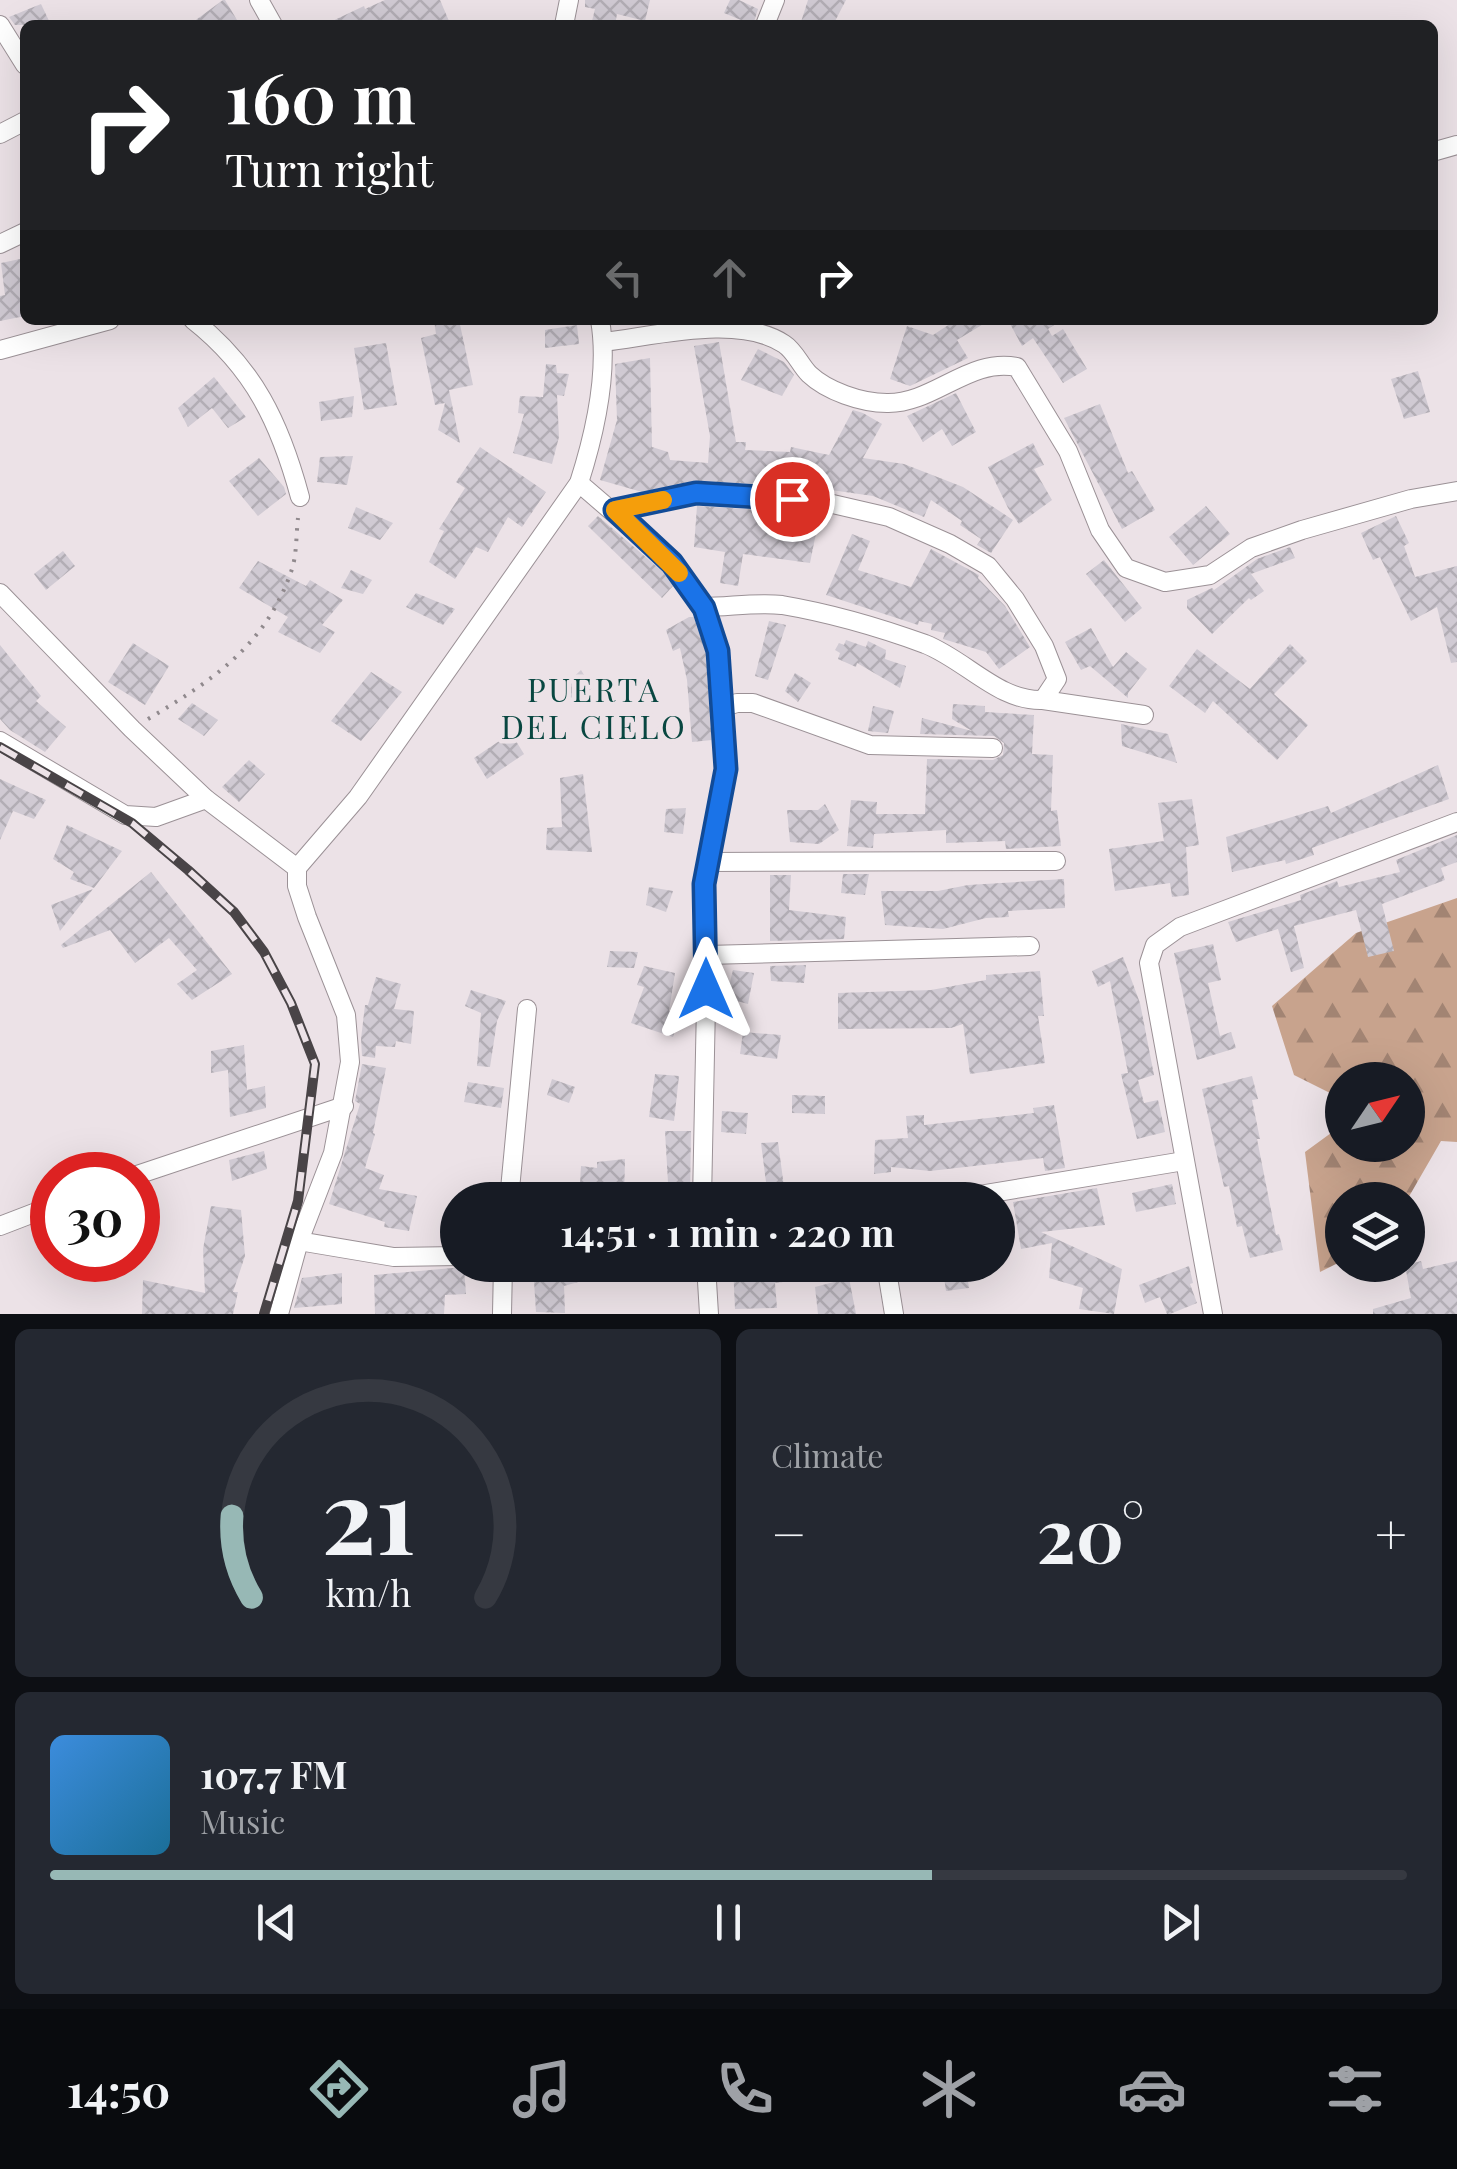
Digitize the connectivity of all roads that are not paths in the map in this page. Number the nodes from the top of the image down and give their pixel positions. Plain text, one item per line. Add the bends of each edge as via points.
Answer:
1 (0, 26) edge
2 (20, 57) edge
3 (92, 325) edge
4 (200, 325) edge
5 (601, 325) edge
6 (717, 325) edge
7 (727, 325) edge
8 (604, 342) junction
9 (0, 350) edge
10 (579, 482) junction
11 (1457, 490) edge
12 (300, 497) road end
13 (615, 510) junction
14 (0, 593) edge
15 (704, 608) junction
16 (1042, 700) junction
17 (720, 708) junction
18 (1144, 715) dead end
19 (0, 741) edge
20 (993, 748) dead end
21 (206, 798) junction
22 (1457, 822) edge
23 (707, 862) junction
24 (1056, 862) dead end
25 (297, 868) junction
26 (1030, 946) dead end
27 (707, 954) junction
28 (528, 1009) dead end
29 (344, 1106) junction
30 (1184, 1162) junction
31 (160, 1167) edge
32 (511, 1182) edge
33 (702, 1182) edge
34 (1015, 1189) edge
35 (30, 1214) edge
36 (0, 1226) edge
37 (299, 1241) junction
38 (440, 1256) edge
39 (503, 1282) edge
40 (707, 1282) edge
41 (889, 1282) edge
42 (279, 1314) edge
43 (502, 1314) edge
44 (709, 1314) edge
45 (894, 1314) edge
46 (1213, 1314) edge

1 - 2 street
3 - 9 street
4 - 12 street via 261,392
5 - 8 street
6 - 8 street
7 - 11 street via 786,345 810,375 844,395 888,404 978,369 1017,367 1068,450 1100,530 1126,568 1165,582 1210,575 1251,548 1302,530
8 - 10 street via 592,440
10 - 13 street
10 - 25 street via 358,797
13 - 15 street via 672,563
13 - 16 street via 696,493 824,502 889,517 950,544 988,566 1044,646 1057,680
14 - 21 street
15 - 16 street via 779,605 846,621 926,645 1023,701
15 - 17 street via 718,651
16 - 18 street
17 - 20 street via 753,703 870,746
17 - 23 street via 726,769
19 - 21 street via 125,814 156,817
21 - 25 street
22 - 30 street via 1180,926 1155,946 1149,963
23 - 24 street
23 - 27 street
25 - 29 street via 306,917 346,1016 350,1062
26 - 27 street
27 - 33 street
28 - 32 street
29 - 31 street
29 - 37 street
30 - 34 street
30 - 46 street
35 - 36 street
37 - 38 street via 394,1257
37 - 42 street
39 - 43 street
40 - 44 street
41 - 45 street

